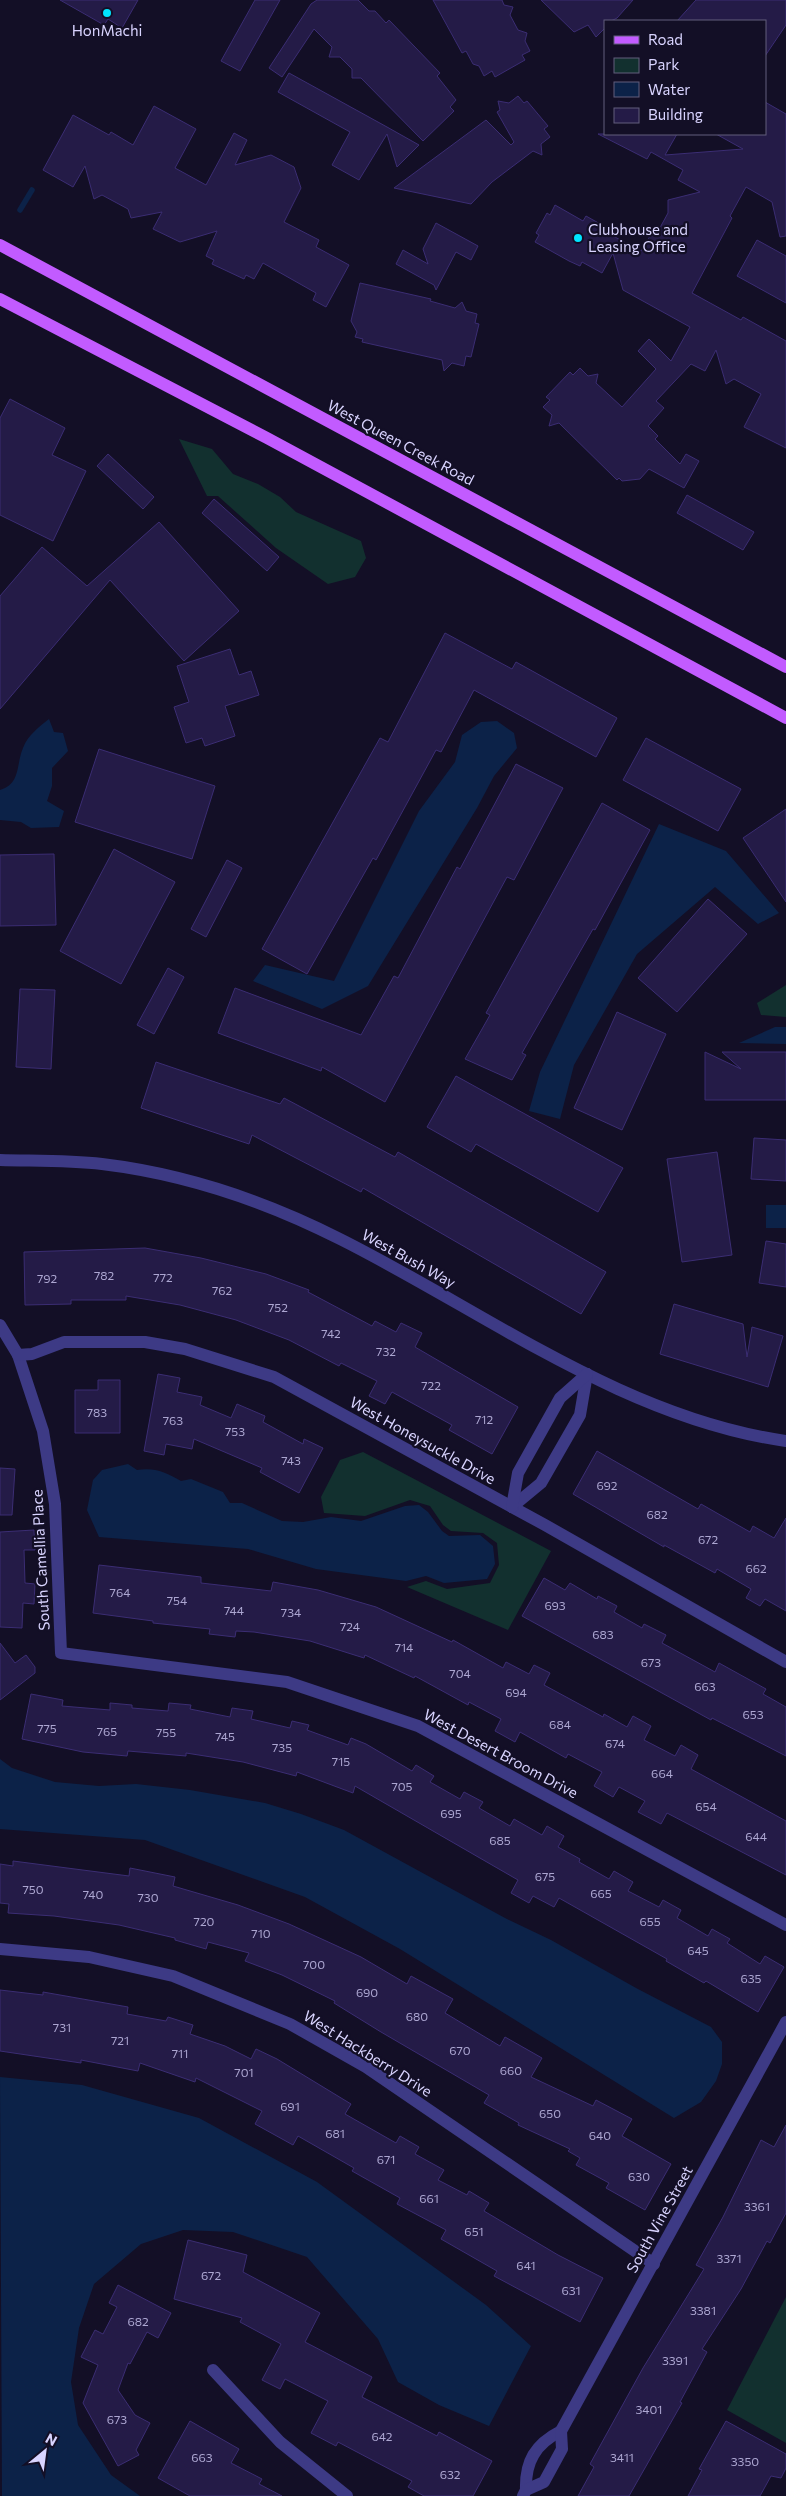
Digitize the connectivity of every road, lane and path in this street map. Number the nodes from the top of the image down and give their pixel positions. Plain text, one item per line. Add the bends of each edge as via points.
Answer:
1 (0, 245) edge
2 (0, 299) edge
3 (786, 667) edge
4 (786, 718) edge
5 (0, 1160) edge
6 (0, 1325) edge
7 (18, 1354) junction
8 (587, 1374) junction
9 (786, 1441) edge
10 (512, 1508) junction
11 (61, 1653) joint
12 (786, 1662) edge
13 (786, 1924) edge
14 (0, 1949) edge
15 (786, 2022) edge
16 (654, 2264) junction
17 (213, 2370) dead end
18 (561, 2432) junction
19 (525, 2493) edge
20 (348, 2496) edge

1 - 3 main road, West Queen Creek Road
2 - 4 main road via 275,442
5 - 8 street, West Bush Way via 65,1161 134,1169 210,1186 246,1198 340,1239
6 - 7 street, South Camellia Place
7 - 10 street, West Honeysuckle Drive via 32,1354 64,1342 104,1340 145,1342 185,1349 274,1377
7 - 11 street, South Camellia Place via 43,1431 55,1504
8 - 9 street, West Bush Way via 683,1416
8 - 10 street via 560,1398 518,1473
8 - 10 street via 580,1415 541,1483
10 - 12 street, West Honeysuckle Drive
11 - 13 street, West Desert Broom Drive via 287,1682 418,1726
14 - 16 street, West Hackberry Drive via 88,1957 173,1976 290,2024 366,2067
15 - 16 street, South Vine Street
16 - 18 street, South Vine Street
17 - 20 street via 280,2442 306,2466
18 - 19 street, South Vine Street via 562,2449 548,2476
18 - 19 street, South Vine Street via 545,2439 532,2459 526,2470

